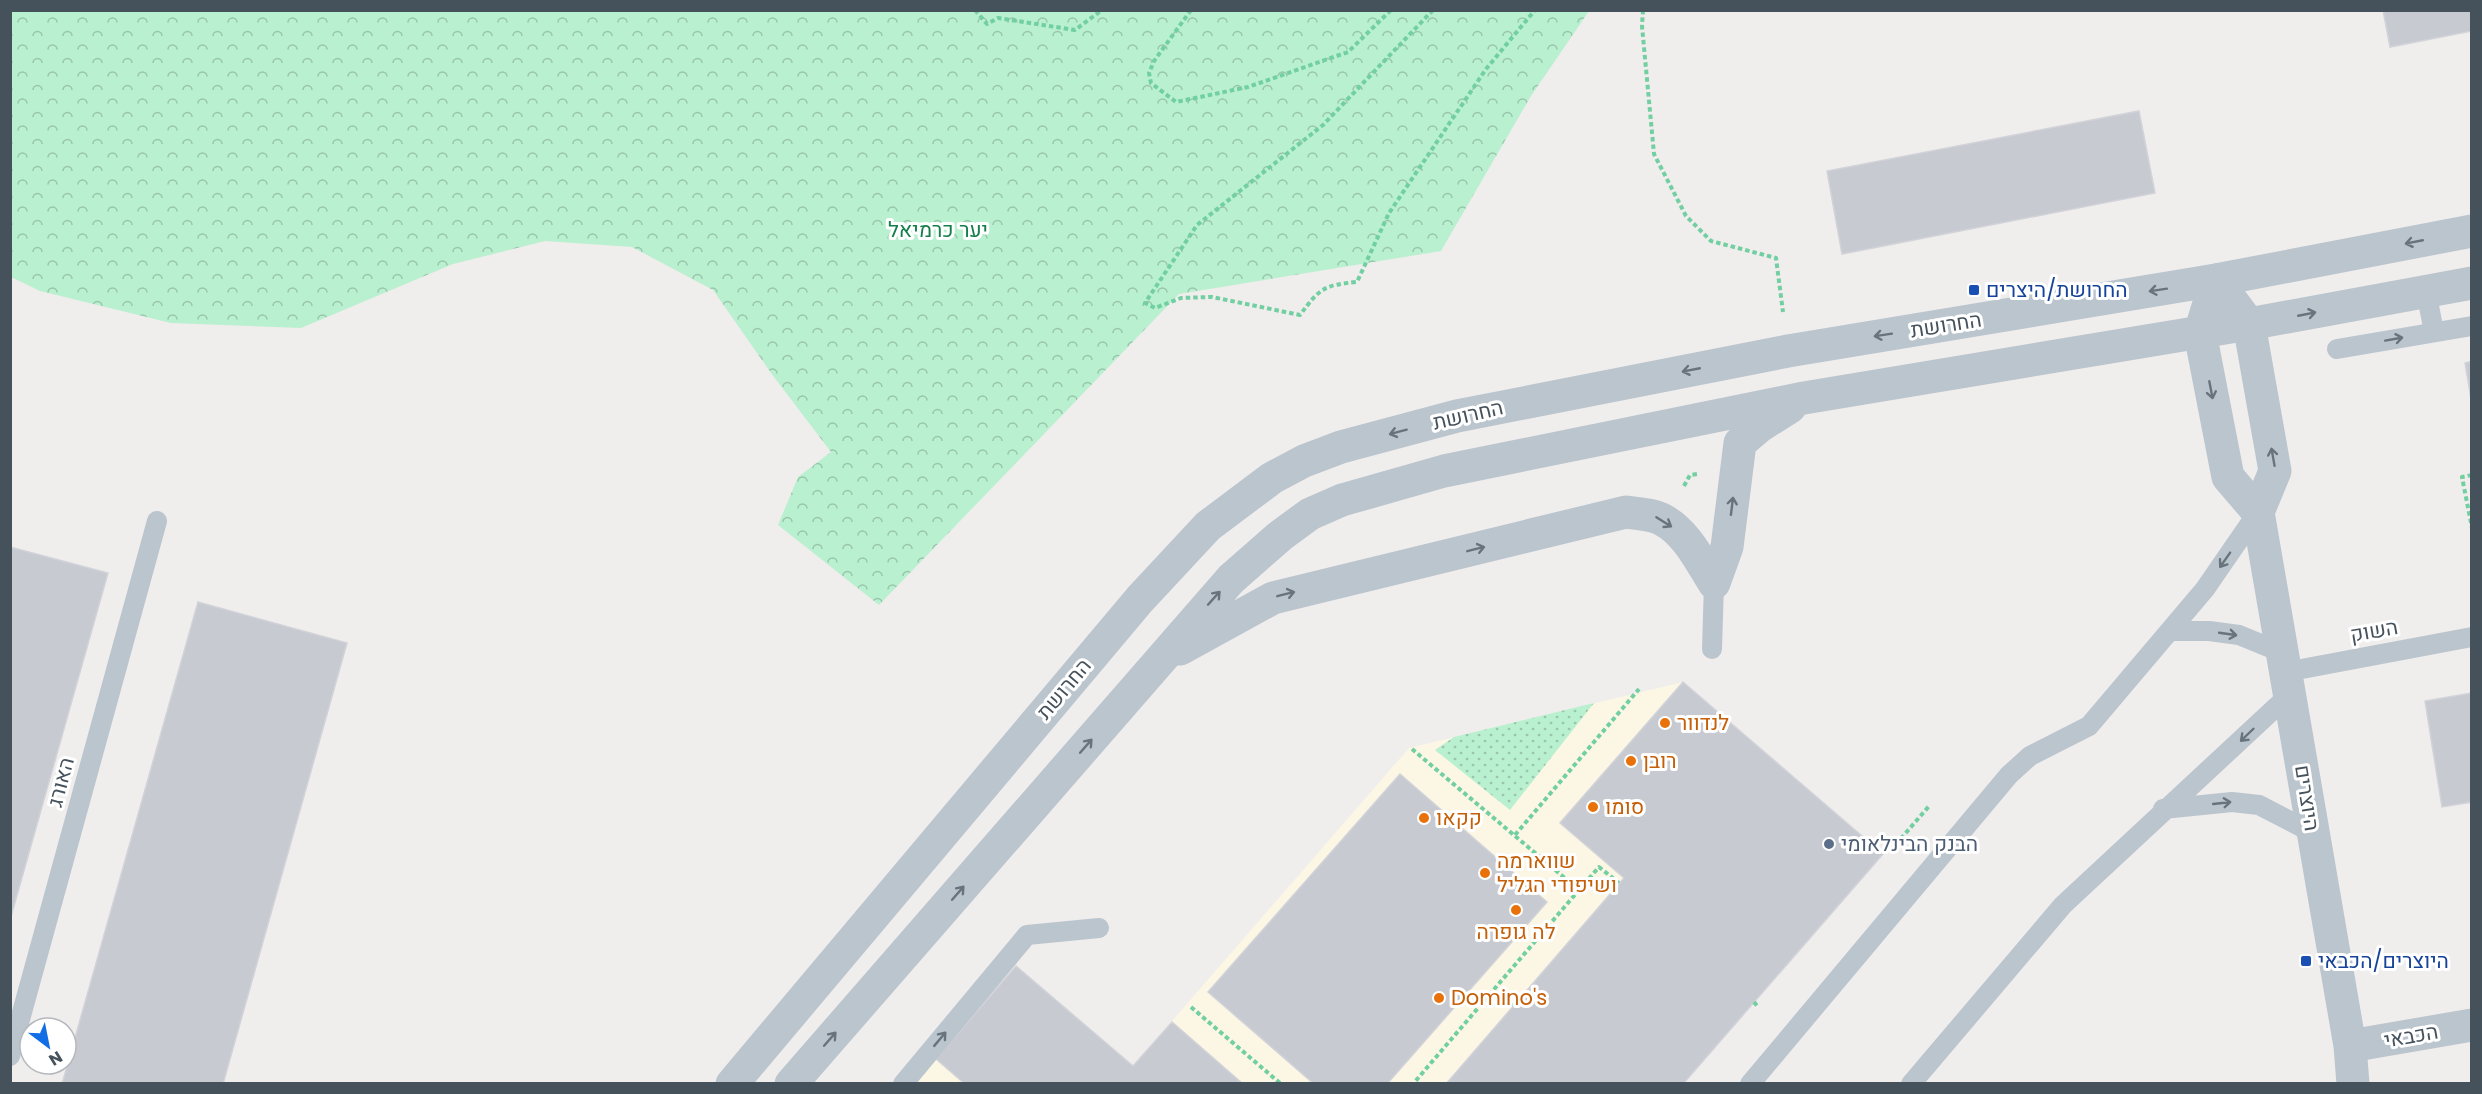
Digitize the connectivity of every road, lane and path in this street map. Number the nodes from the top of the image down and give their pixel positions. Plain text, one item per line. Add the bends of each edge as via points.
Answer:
1 (975, 10) edge
2 (1102, 10) edge
3 (1191, 10) edge
4 (1391, 10) edge
5 (1433, 10) edge
6 (1535, 10) edge
7 (1643, 10) edge
8 (2472, 231) edge
9 (2216, 280) junction
10 (2472, 283) edge
11 (2426, 291) junction
12 (2249, 324) junction
13 (2472, 326) edge
14 (2434, 332) junction
15 (2200, 333) junction
16 (2337, 349) dead end
17 (1788, 351) junction
18 (1804, 398) junction
19 (2472, 475) edge
20 (2259, 512) junction
21 (157, 521) dead end
22 (2472, 528) edge
23 (1714, 582) junction
24 (2170, 631) junction
25 (2472, 637) edge
26 (1713, 649) dead end
27 (1160, 660) junction
28 (2286, 673) junction
29 (1639, 689) dead end
30 (1412, 749) dead end
31 (1930, 805) dead end
32 (2163, 809) junction
33 (2313, 834) junction
34 (1515, 835) junction
35 (1891, 850) dead end
36 (1619, 884) dead end
37 (1579, 890) junction
38 (1099, 928) dead end
39 (1493, 990) junction
40 (1754, 1002) dead end
41 (1513, 1006) dead end
42 (1191, 1007) dead end
43 (1758, 1007) dead end
44 (2472, 1025) edge
45 (2350, 1047) junction
46 (10, 1056) edge
47 (732, 1083) edge
48 (791, 1083) edge
49 (903, 1083) edge
50 (1281, 1083) edge
51 (1413, 1083) edge
52 (1750, 1083) edge
53 (1911, 1083) edge
54 (2353, 1083) edge

1 - 2 path via 987,24 998,18 1075,30
3 - 4 path via 1149,73 1151,83 1176,102 1248,87 1348,52
5 - 6 path via 1323,125 1197,225 1145,303 1155,308 1181,298 1212,297 1300,315 1314,295 1331,285 1357,282 1389,213 1486,69
7 - 17 path via 1654,154 1686,216 1712,241 1776,258
8 -> 9 street, החרושת
9 - 12 street
9 - 15 street
9 -> 17 street, החרושת
10 - 11 street
12 -> 11 street
11 - 14 lane
12 - 15 street
20 -> 12 street via 2275,471
13 - 14 lane
16 -> 14 lane
15 - 18 street
15 -> 20 street via 2228,477
17 -> 47 street, החרושת via 1457,416 1341,447 1272,478 1208,526 1140,599
23 -> 18 street via 1727,547 1740,443
27 -> 18 street via 1247,564 1310,514 1342,500 1444,471
19 - 22 path via 2462,477
20 -> 24 lane
20 - 28 street, היוצרים
21 - 46 lane, האורג
23 - 26 lane
27 -> 23 street via 1273,598 1626,512 1665,520 1693,549
24 -> 28 lane via 2239,635
24 - 52 lane via 2089,726 2030,756 2009,776
25 - 28 lane, השוק
48 -> 27 street
28 -> 32 lane via 2228,754
28 - 33 street, היוצרים
29 - 34 path
30 - 34 path
31 - 35 path
32 -> 33 lane via 2232,802 2259,805
32 - 53 lane via 2063,905
33 - 45 street, היוצרים
34 - 37 path
36 - 37 path via 1599,867
37 - 39 path
49 -> 38 lane via 1027,935
39 - 41 path
39 - 51 path
40 - 43 path
42 - 50 path
44 - 45 street, הכבאי
45 - 54 street, היוצרים

